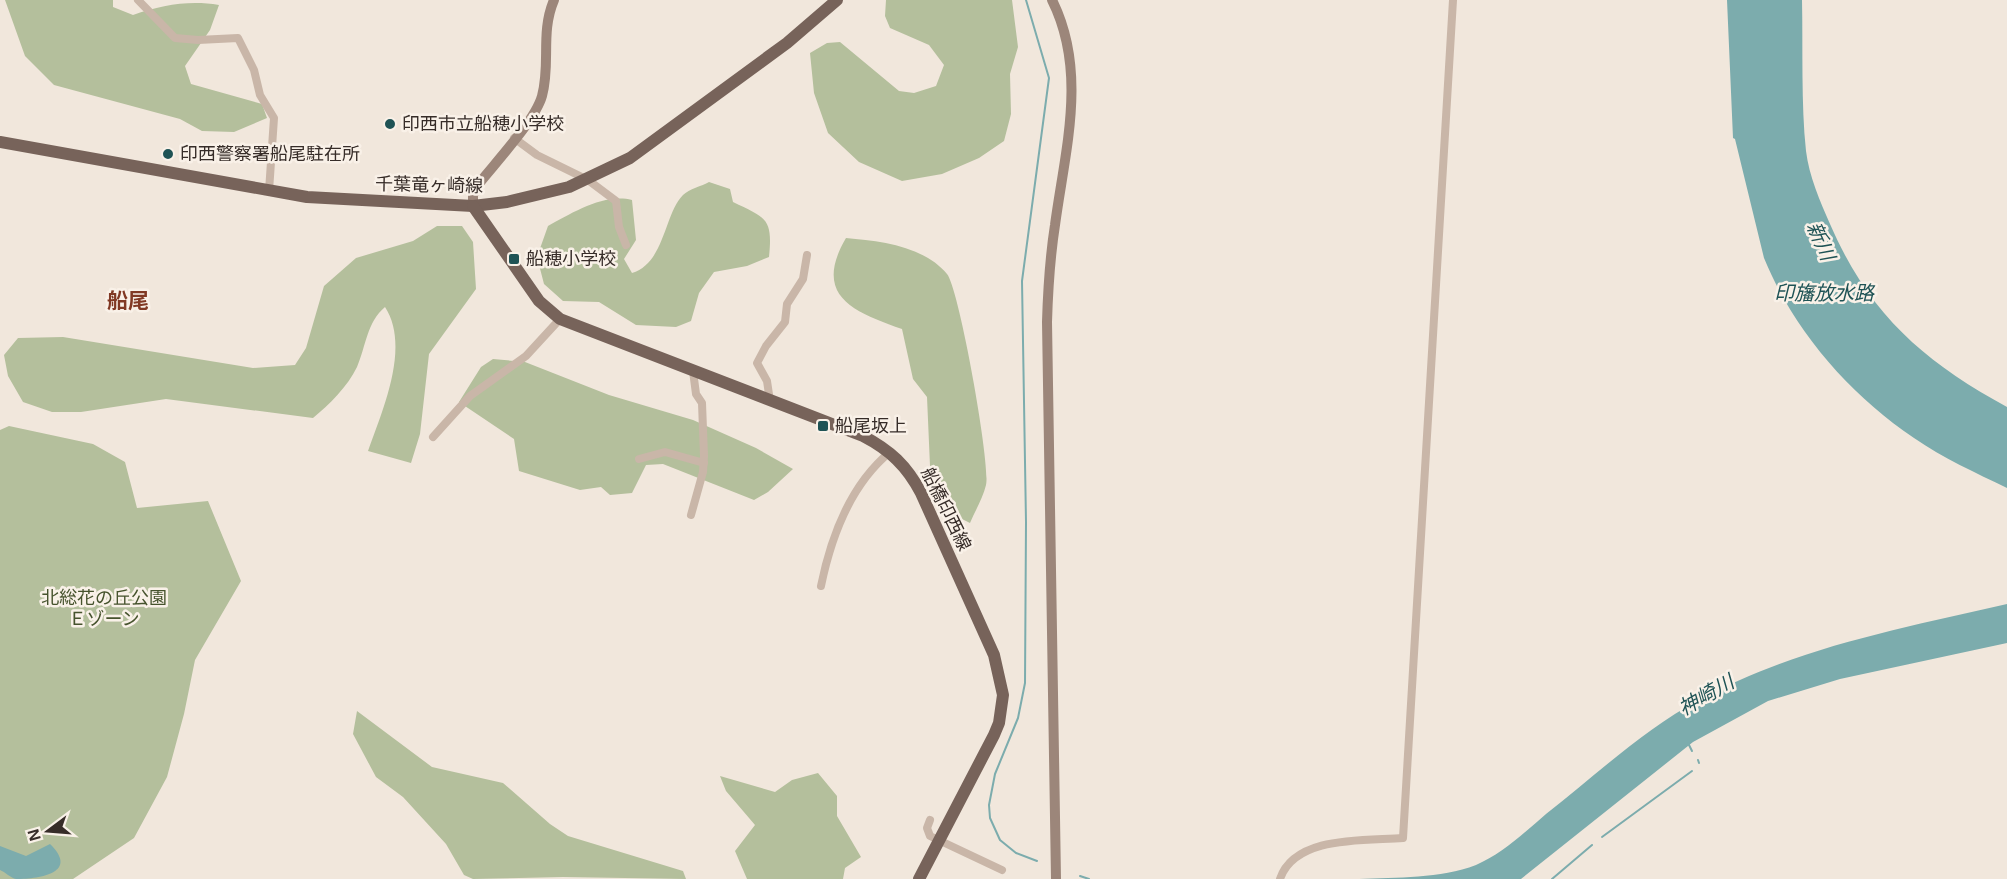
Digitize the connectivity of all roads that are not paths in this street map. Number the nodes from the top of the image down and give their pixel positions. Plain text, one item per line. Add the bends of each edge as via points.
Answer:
1 (138, 0) edge
2 (554, 0) edge
3 (837, 0) edge
4 (1052, 0) edge
5 (1453, 0) edge
6 (514, 138) junction
7 (0, 142) edge
8 (588, 180) junction
9 (269, 191) junction
10 (473, 206) junction
11 (626, 245) dead end
12 (807, 255) dead end
13 (560, 319) junction
14 (693, 371) junction
15 (770, 401) junction
16 (433, 437) dead end
17 (890, 452) junction
18 (639, 459) dead end
19 (704, 463) junction
20 (691, 515) dead end
21 (821, 586) dead end
22 (930, 820) dead end
23 (937, 841) junction
24 (1002, 870) dead end
25 (919, 879) edge
26 (1056, 879) edge
27 (1280, 879) edge

1 - 9 street via 175,38 238,38 254,70 260,95 274,118
2 - 6 street via 546,26 541,98
3 - 8 main road, 千葉竜ヶ崎線 via 653,143
4 - 26 street via 1068,43 1073,85 1051,254 1047,322
5 - 27 street via 1403,838 1340,843 1310,850 1286,865
6 - 8 street via 537,155
6 - 10 street via 477,186
7 - 9 main road, 千葉竜ヶ崎線
8 - 10 main road, 千葉竜ヶ崎線 via 531,197
8 - 11 street via 616,201
9 - 10 main road, 千葉竜ヶ崎線 via 356,201
10 - 13 main road, 船橋印西線 via 539,301
12 - 15 street via 803,279 787,304 785,322 757,363 767,381
13 - 14 main road, 船橋印西線
13 - 16 street via 526,356 470,396
14 - 15 main road, 船橋印西線
14 - 19 street via 696,394 702,403
15 - 17 main road, 船橋印西線 via 863,436
17 - 21 street via 872,467 840,521 828,549
17 - 23 main road, 船橋印西線 via 907,469 921,493 994,655 1003,690 996,729
18 - 19 street via 665,452
19 - 20 street
22 - 23 street via 928,833
23 - 24 street
23 - 25 main road, 船橋印西線

